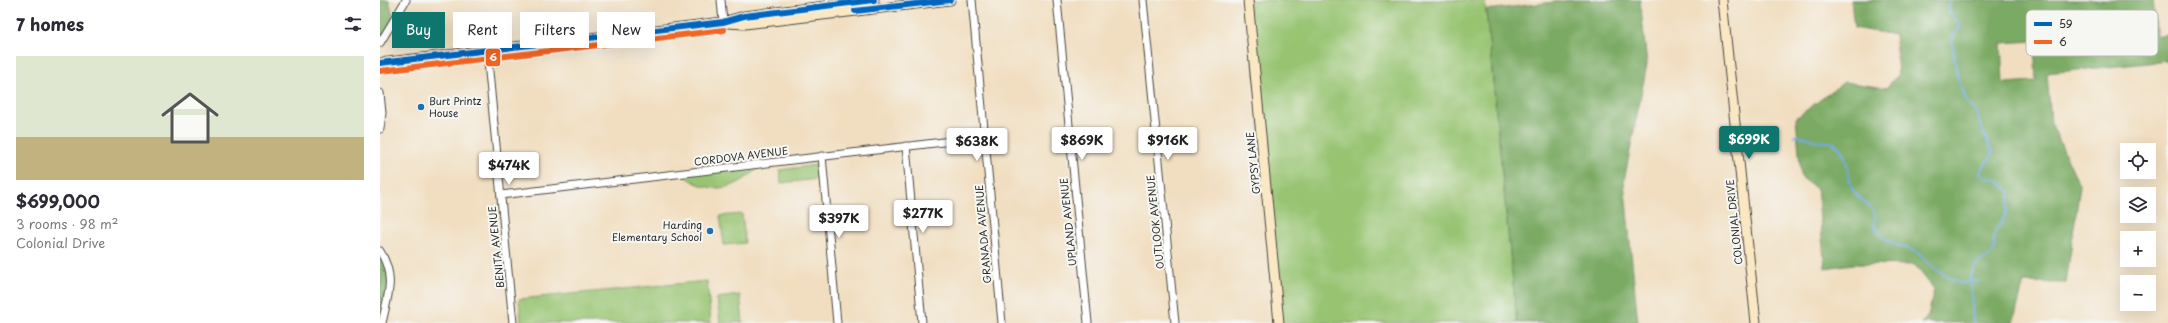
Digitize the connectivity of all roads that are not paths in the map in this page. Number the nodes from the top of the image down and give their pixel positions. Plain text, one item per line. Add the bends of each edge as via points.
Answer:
1 (406, 0) edge
2 (721, 0) edge
3 (874, 0) edge
4 (950, 0) edge
5 (972, 0) edge
6 (1057, 0) edge
7 (1143, 0) edge
8 (1248, 0) edge
9 (1722, 0) edge
10 (723, 22) junction
11 (380, 43) edge
12 (487, 50) junction
13 (380, 63) edge
14 (380, 93) edge
15 (380, 129) edge
16 (984, 137) junction
17 (906, 146) junction
18 (822, 156) junction
19 (500, 194) junction
20 (380, 251) edge
21 (382, 323) edge
22 (513, 323) edge
23 (837, 323) edge
24 (922, 323) edge
25 (1002, 323) edge
26 (1088, 323) edge
27 (1175, 323) edge
28 (1279, 323) edge
29 (1756, 323) edge

1 - 11 street
2 - 10 street
3 - 10 street via 744,16
4 - 10 street via 745,24
5 - 16 street, GRANADA AVENUE
6 - 26 street, UPLAND AVENUE
7 - 27 street, OUTLOOK AVENUE
8 - 28 street, GYPSY LANE
9 - 29 street, COLONIAL DRIVE
10 - 12 street
12 - 13 street
12 - 19 street, BENITA AVENUE
14 - 15 street
16 - 17 street, CORDOVA AVENUE
16 - 25 street, GRANADA AVENUE
17 - 18 street, CORDOVA AVENUE
17 - 24 street
18 - 19 street, CORDOVA AVENUE
18 - 23 street
19 - 22 street, BENITA AVENUE
20 - 21 street via 388,266 391,280

